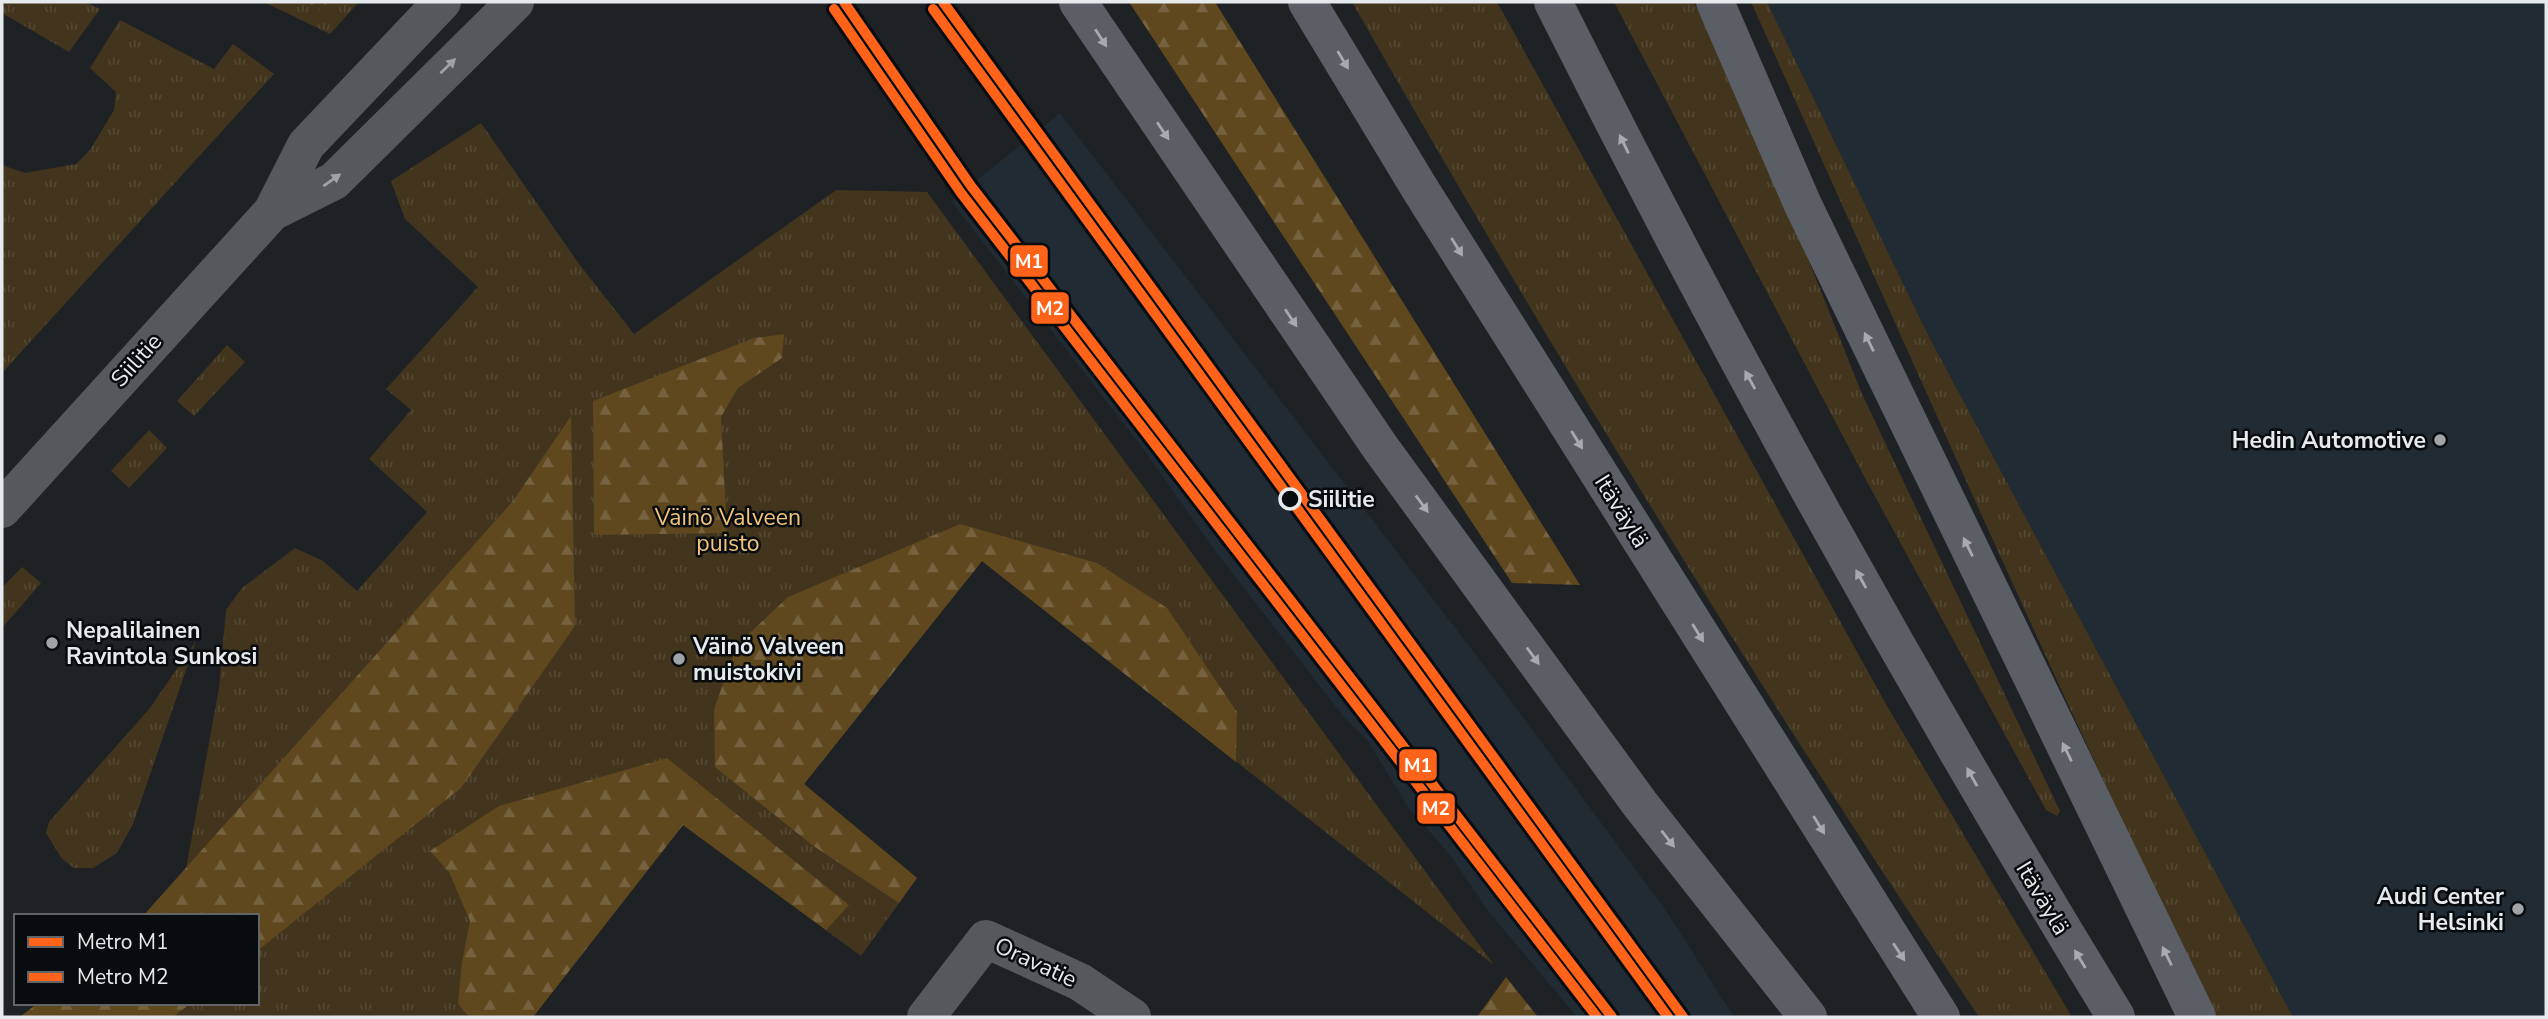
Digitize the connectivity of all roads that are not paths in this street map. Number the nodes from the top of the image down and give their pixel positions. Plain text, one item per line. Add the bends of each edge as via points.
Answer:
1 (442, 2) edge
2 (515, 2) edge
3 (1077, 2) edge
4 (1307, 2) edge
5 (1553, 2) edge
6 (1715, 2) edge
7 (271, 212) junction
8 (2, 509) edge
9 (926, 1017) edge
10 (1132, 1017) edge
11 (1808, 1017) edge
12 (1941, 1017) edge
13 (2116, 1017) edge
14 (2197, 1017) edge

1 - 7 street, Siilitie via 306,145
7 -> 2 street, Siilitie via 334,181
3 -> 11 highway via 1380,447 1640,804
4 -> 12 highway, Itäväylä
13 -> 5 highway, Itäväylä via 2006,837 1781,437 1654,205
14 -> 6 highway via 1804,205
7 - 8 street, Siilitie
9 - 10 street, Oravatie via 986,939 1080,982

